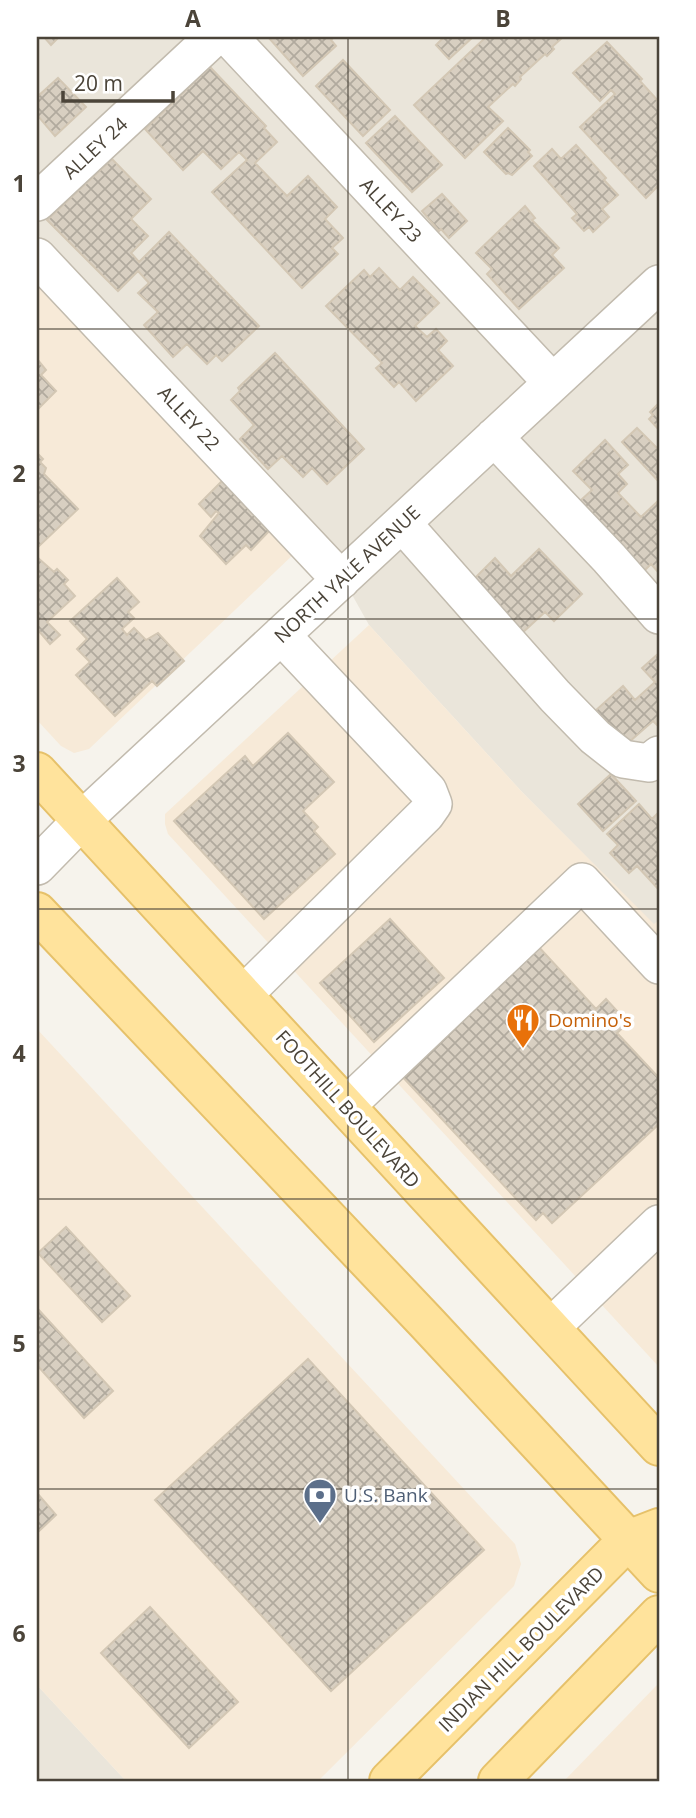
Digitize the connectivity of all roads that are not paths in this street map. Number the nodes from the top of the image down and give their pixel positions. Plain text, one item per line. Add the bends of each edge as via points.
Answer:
1 (214, 37) edge
2 (229, 37) edge
3 (37, 202) edge
4 (37, 257) edge
5 (659, 284) edge
6 (552, 382) junction
7 (494, 437) junction
8 (402, 523) junction
9 (341, 580) junction
10 (659, 615) edge
11 (281, 635) junction
12 (659, 755) edge
13 (37, 772) edge
14 (81, 821) junction
15 (37, 866) edge
16 (37, 912) edge
17 (659, 965) edge
18 (244, 994) junction
19 (346, 1106) junction
20 (659, 1224) edge
21 (550, 1328) junction
22 (659, 1446) edge
23 (644, 1534) edge
24 (659, 1573) edge
25 (659, 1615) edge
26 (389, 1781) edge
27 (498, 1781) edge

1 - 3 street, ALLEY 24
2 - 6 street, ALLEY 23
4 - 9 street, ALLEY 22
5 - 6 street, NORTH YALE AVENUE
6 - 7 street, NORTH YALE AVENUE
7 - 8 street, NORTH YALE AVENUE
7 - 10 street
8 - 9 street, NORTH YALE AVENUE
8 - 12 street via 595,737 623,759 649,763
9 - 11 street, NORTH YALE AVENUE
11 - 14 street, NORTH YALE AVENUE
11 - 18 street via 428,791 433,804
13 - 14 main road, FOOTHILL BOULEVARD
14 - 15 street, NORTH YALE AVENUE
14 - 18 main road, FOOTHILL BOULEVARD
16 - 23 main road via 426,1322
17 - 19 street via 582,882
18 - 19 main road, FOOTHILL BOULEVARD
19 - 21 main road, FOOTHILL BOULEVARD
20 - 21 street
21 - 22 main road, FOOTHILL BOULEVARD
23 - 24 main road
23 - 26 main road, INDIAN HILL BOULEVARD
25 - 27 main road

